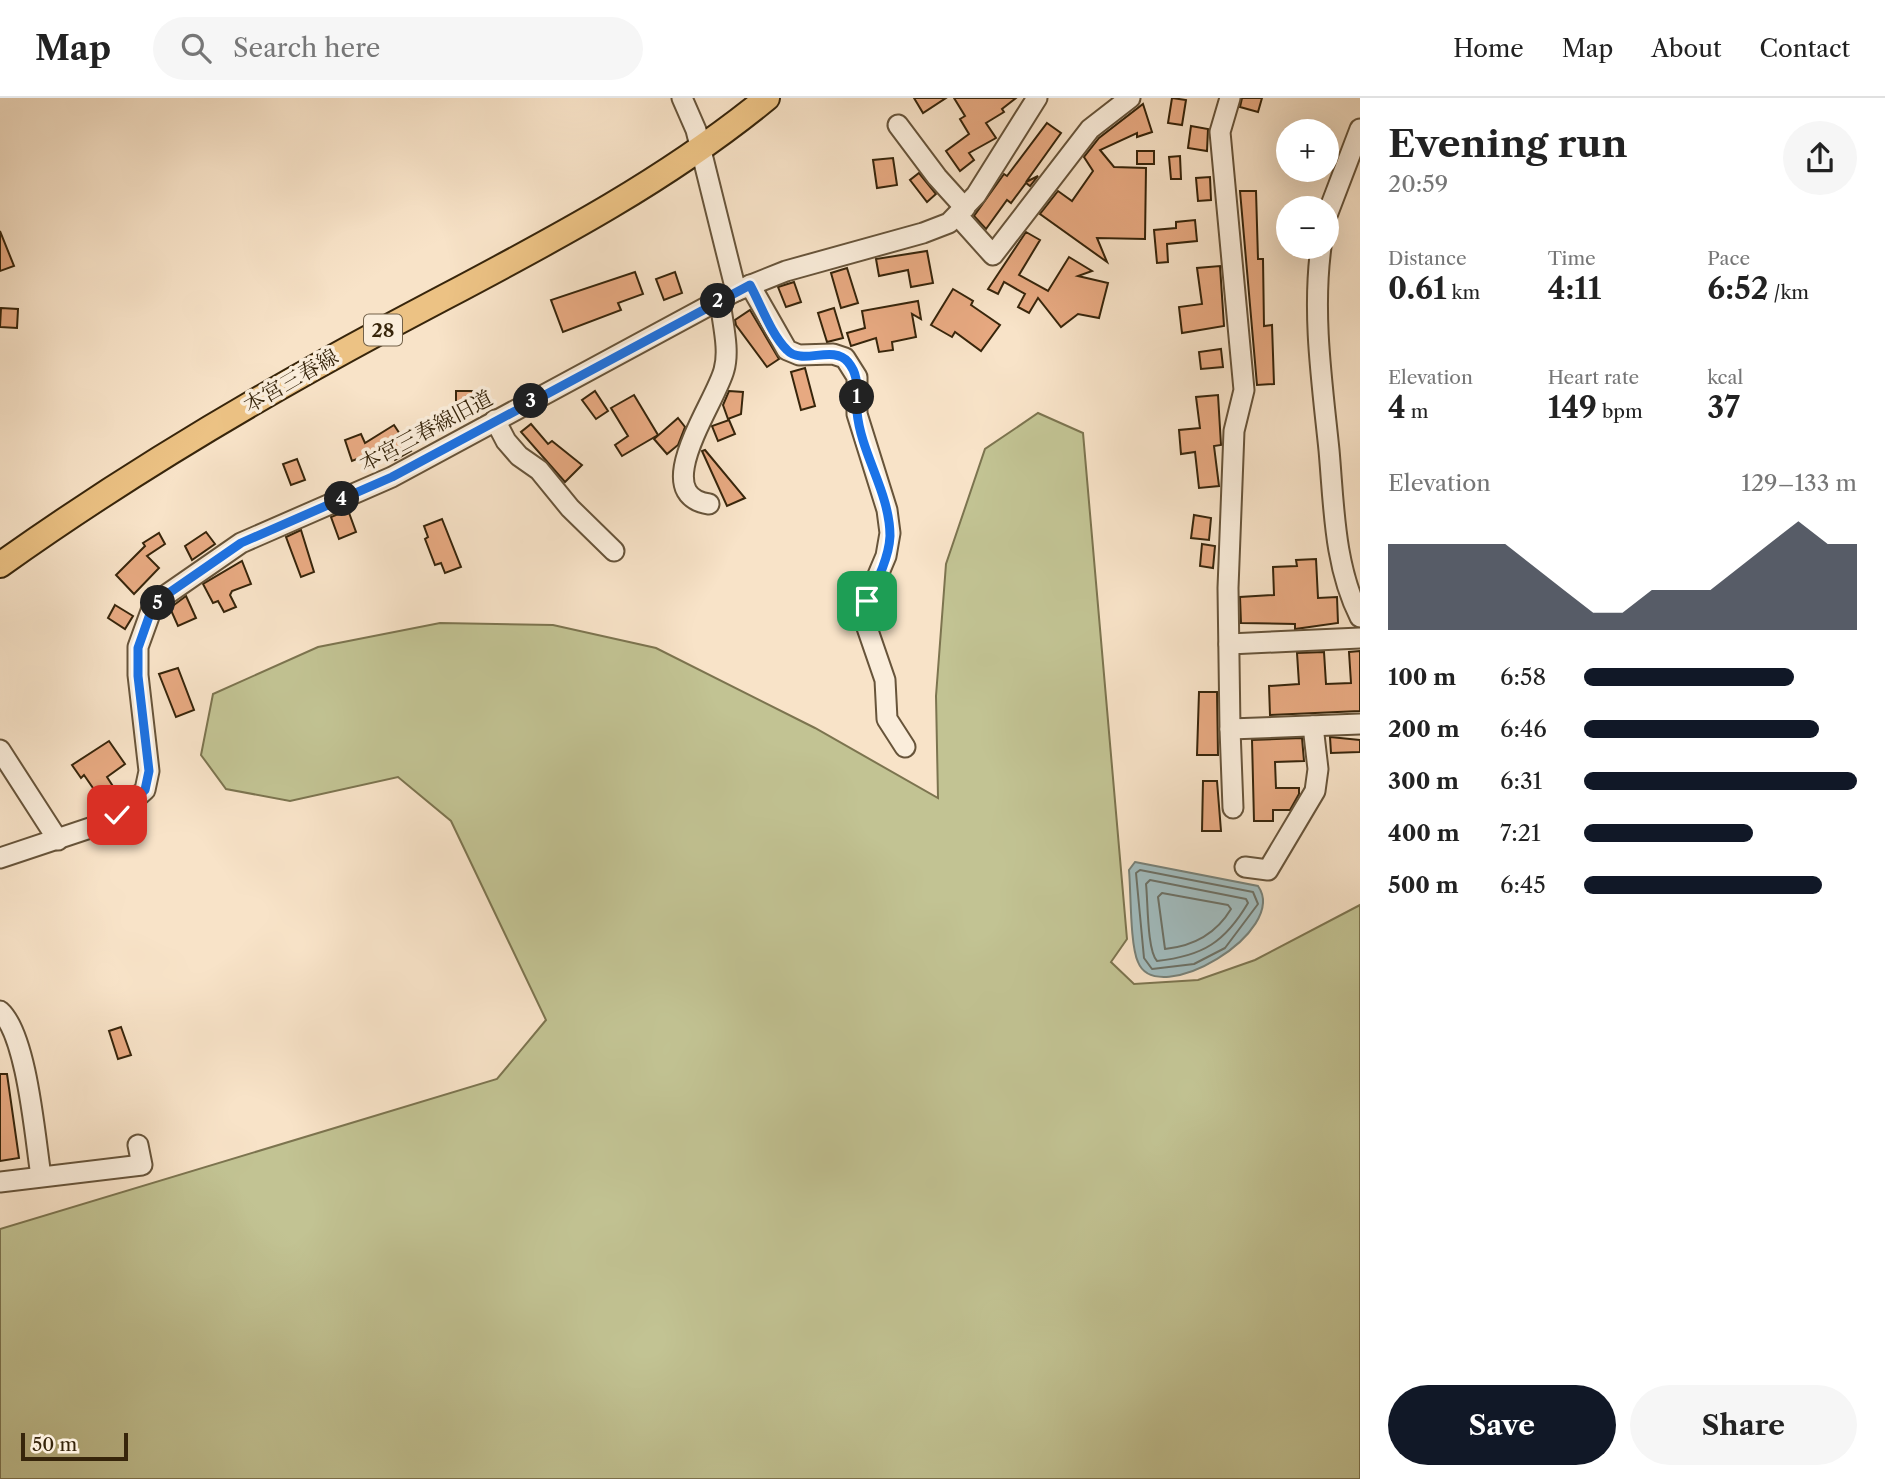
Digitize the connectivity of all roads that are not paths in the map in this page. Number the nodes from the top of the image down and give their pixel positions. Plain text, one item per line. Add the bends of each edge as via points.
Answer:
1 (682, 98) edge
2 (767, 98) edge
3 (1037, 98) edge
4 (1129, 98) edge
5 (1226, 99) edge
6 (898, 125) dead end
7 (1360, 129) edge
8 (701, 150) junction
9 (1334, 196) edge
10 (962, 212) junction
11 (1320, 259) edge
12 (735, 292) junction
13 (495, 420) junction
14 (709, 504) dead end
15 (614, 551) dead end
16 (0, 565) edge
17 (1360, 617) edge
18 (1360, 638) edge
19 (1228, 644) junction
20 (1360, 724) edge
21 (1312, 726) junction
22 (1230, 729) junction
23 (905, 747) dead end
24 (0, 750) edge
25 (1233, 808) dead end
26 (58, 839) junction
27 (0, 858) edge
28 (1245, 867) dead end
29 (0, 1011) edge
30 (138, 1145) dead end
31 (41, 1176) junction
32 (0, 1182) edge

1 - 8 street
2 - 8 main road, 本宮三春線 / 28
3 - 10 street
4 - 10 street via 1090,129 993,255
5 - 19 street via 1220,132 1244,390 1234,431
6 - 10 street
7 - 9 street
8 - 12 street
8 - 16 main road, 本宮三春線 / 28 via 573,229 215,425
10 - 12 street, 本宮三春線旧道 via 923,233 786,271
11 - 17 street via 1316,299 1335,516 1341,566
12 - 13 street, 本宮三春線旧道
12 - 14 street via 724,372 682,477 692,499
12 - 23 street via 787,350 845,358 857,377 857,414 890,533 887,556 864,619 885,680 887,719
13 - 15 street via 519,456 539,470
13 - 26 street, 本宮三春線旧道 via 358,493 241,543 166,595 151,611 138,648 149,771 145,790 117,815
18 - 19 street
19 - 22 street
20 - 21 street
21 - 22 street
21 - 28 street via 1318,769 1315,791 1268,870
22 - 25 street
24 - 26 street
26 - 27 street, 本宮三春線旧道
29 - 31 street via 17,1040 22,1060
30 - 31 street via 142,1165
31 - 32 street

